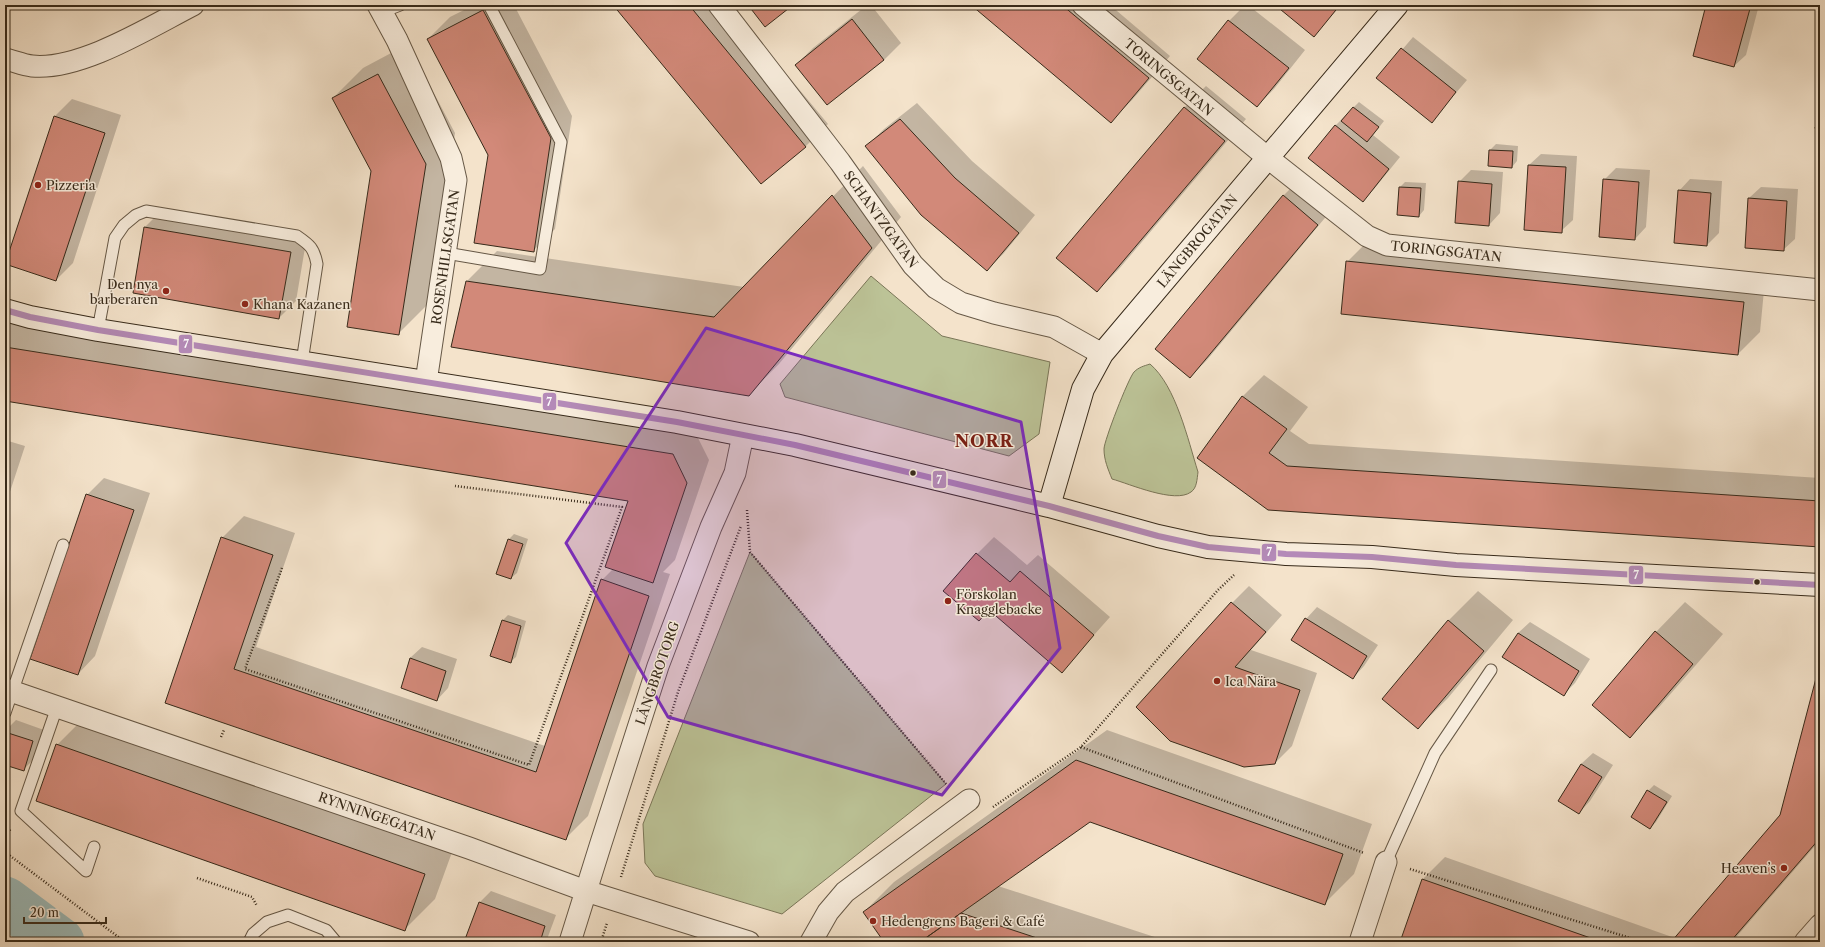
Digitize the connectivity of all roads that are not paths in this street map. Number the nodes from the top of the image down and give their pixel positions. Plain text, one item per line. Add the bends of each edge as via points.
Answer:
1 (194, 5) edge
2 (489, 5) edge
3 (719, 5) edge
4 (1083, 5) edge
5 (1397, 5) edge
6 (387, 7) edge
7 (5, 59) edge
8 (1268, 158) junction
9 (446, 253) junction
10 (1820, 290) edge
11 (5, 310) edge
12 (98, 330) junction
13 (1102, 354) junction
14 (302, 362) junction
15 (426, 382) junction
16 (743, 435) junction
17 (1049, 506) junction
18 (63, 545) dead end
19 (1820, 585) edge
20 (1491, 670) dead end
21 (8, 691) edge
22 (57, 707) junction
23 (5, 713) edge
24 (969, 800) road end
25 (94, 847) dead end
26 (1386, 862) joint
27 (586, 891) junction
28 (1820, 925) edge
29 (249, 942) edge
30 (336, 942) edge
31 (570, 942) edge
32 (749, 942) edge
33 (811, 942) edge
34 (1360, 942) edge
35 (1805, 942) edge

1 - 7 street via 100,52 66,63 32,66
2 - 9 lane via 561,142 540,269
3 - 13 street, SCHANTZGATAN via 840,162 913,265 936,288 961,303 1054,327
4 - 8 street, TORINGSGATAN
5 - 8 street, LÄNGBROGATAN
6 - 9 street, ROSENHILLSGATAN via 397,40 451,158 456,180
8 - 10 street, TORINGSGATAN via 1367,236 1387,245
8 - 13 street, LÄNGBROGATAN
9 - 15 street, ROSENHILLSGATAN
11 - 12 street
12 - 14 street
12 - 14 lane via 115,238 124,225 136,215 146,212 297,236 308,244 314,252 316,264
13 - 17 street, LÄNGBROGATAN via 1083,389
14 - 15 street
15 - 16 street
16 - 17 street via 795,445
16 - 27 street, LÄNGBROTORG via 735,473 658,666
17 - 19 street via 1158,536 1208,547 1246,551
18 - 21 lane
20 - 26 lane via 1435,753
21 - 22 street, RYNNINGEGATAN
21 - 23 lane
22 - 25 lane via 21,811 86,871
22 - 27 street, RYNNINGEGATAN via 469,848
24 - 33 street via 845,892 828,912
26 - 34 street
27 - 31 street, LÄNGBROTORG
27 - 32 street, RYNNINGEGATAN
28 - 35 street
29 - 30 lane via 253,934 267,922 288,915 326,930

